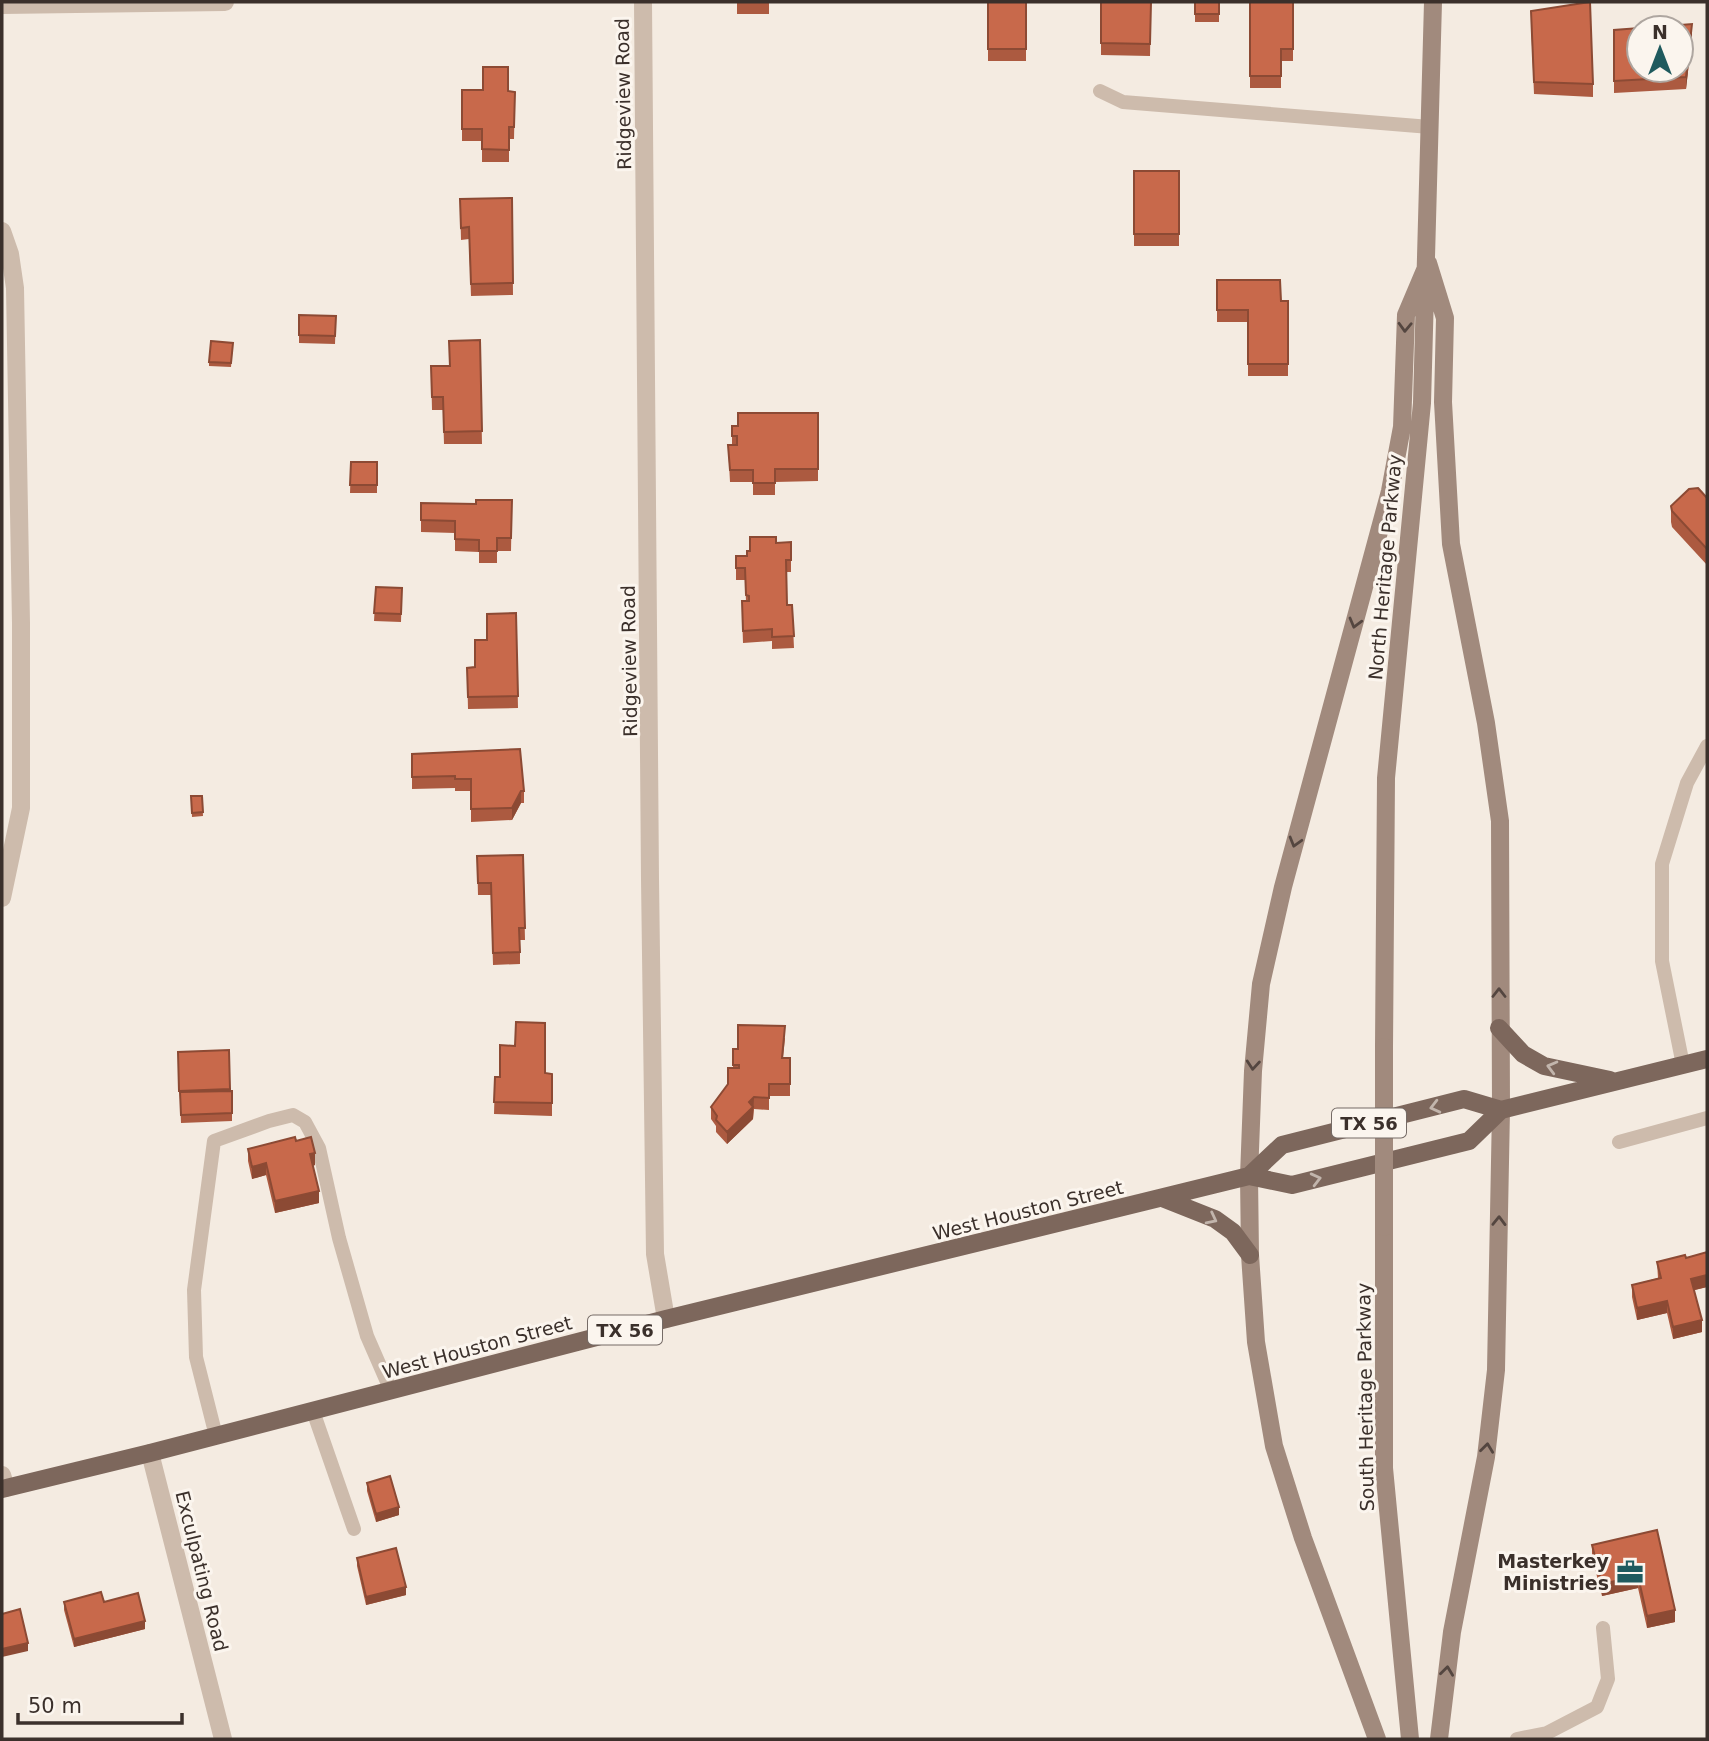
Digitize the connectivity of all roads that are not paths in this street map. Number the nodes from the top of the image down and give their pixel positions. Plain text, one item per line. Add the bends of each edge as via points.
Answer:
1 (225, 2) edge
2 (643, 2) edge
3 (1433, 2) edge
4 (2, 5) edge
5 (1100, 91) dead end
6 (1430, 127) junction
7 (2, 231) edge
8 (1427, 264) junction
9 (1707, 746) edge
10 (3, 887) edge
11 (1499, 1028) junction
12 (1707, 1059) edge
13 (1683, 1065) junction
14 (1617, 1081) junction
15 (1501, 1110) junction
16 (1707, 1118) edge
17 (1384, 1136) joint
18 (1619, 1142) dead end
19 (1249, 1176) junction
20 (1162, 1198) junction
21 (1250, 1255) junction
22 (666, 1319) junction
23 (391, 1391) junction
24 (313, 1411) junction
25 (216, 1436) junction
26 (150, 1453) junction
27 (3, 1484) edge
28 (354, 1529) dead end
29 (1603, 1628) dead end
30 (223, 1739) edge
31 (1377, 1739) edge
32 (1410, 1739) edge
33 (1440, 1739) edge
34 (1517, 1739) edge

1 - 4 street
2 - 22 street, Ridgeview Road via 655,1254
3 - 6 main road, North Heritage Parkway
5 - 6 lane via 1123,102
6 - 8 main road, North Heritage Parkway
7 - 10 street via 15,288 21,623 21,808
11 -> 8 main road via 1500,821 1451,544 1443,402 1445,317
8 - 17 main road, North Heritage Parkway, bridge via 1422,403 1386,778
8 -> 19 main road via 1406,315 1402,428 1390,491 1261,984
9 - 13 lane via 1687,783 1662,864 1662,961
14 -> 11 main road via 1544,1066 1523,1054
11 - 15 main road
12 - 13 main road
13 - 14 main road
14 - 15 main road
19 -> 15 main road, West Houston Street / TX 56 via 1293,1185 1469,1141
15 -> 19 main road, West Houston Street / TX 56 via 1464,1099 1282,1145
33 -> 15 main road via 1452,1632 1486,1457 1496,1370
16 - 18 lane
17 - 32 main road, South Heritage Parkway, bridge via 1384,1468
19 - 20 main road, West Houston Street / TX 56
19 - 21 main road
20 -> 21 main road via 1215,1219
20 - 22 main road, West Houston Street / TX 56
21 - 31 main road via 1256,1342 1273,1446
22 - 23 main road, West Houston Street / TX 56
23 - 24 main road, West Houston Street / TX 56
23 - 25 lane via 367,1336 319,1148 305,1122 293,1115 269,1121 214,1141 194,1290 196,1357
24 - 25 main road, West Houston Street / TX 56
24 - 28 lane
25 - 26 main road, West Houston Street / TX 56
26 - 27 main road, West Houston Street / TX 56
26 - 30 street, Exculpating Road
29 - 34 lane via 1608,1679 1597,1706 1547,1733

